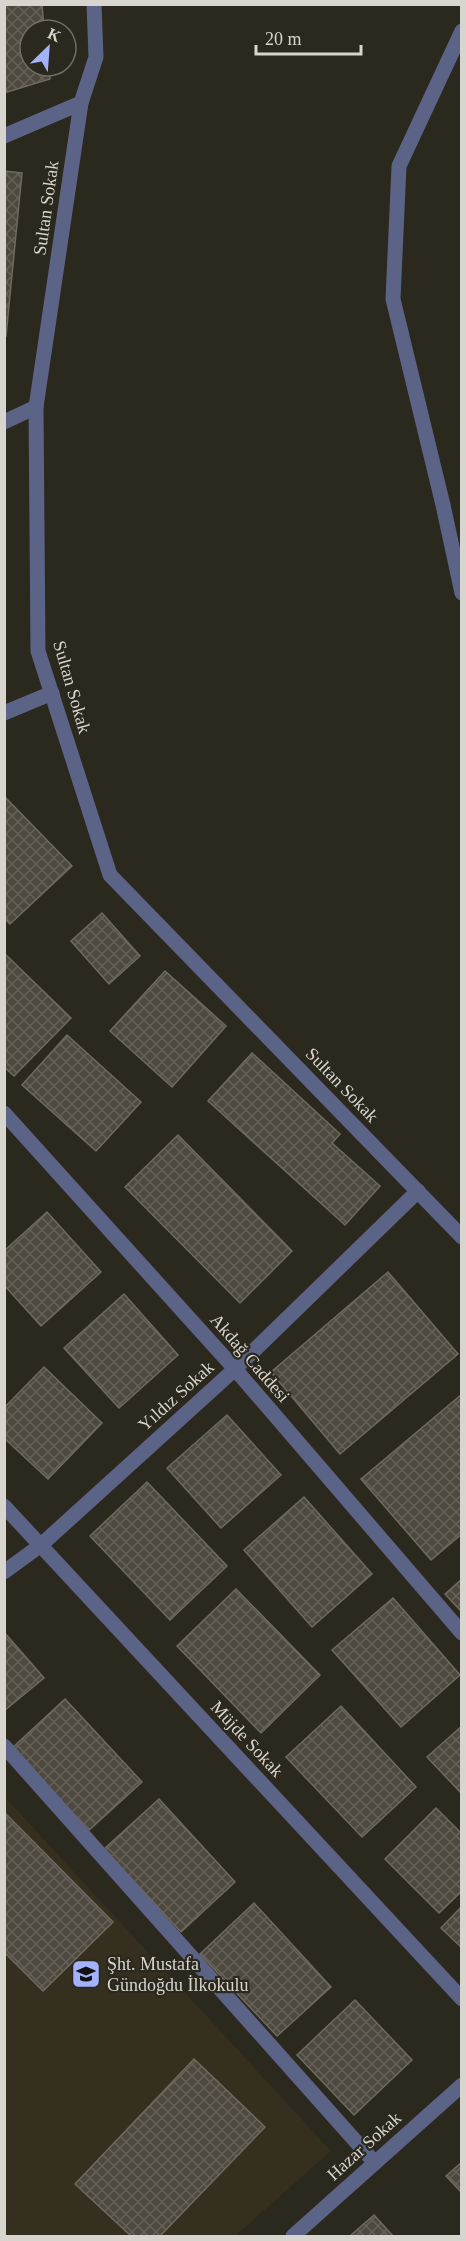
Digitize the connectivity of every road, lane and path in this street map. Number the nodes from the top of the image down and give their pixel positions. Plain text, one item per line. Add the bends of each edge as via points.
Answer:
1 (94, 4) edge
2 (462, 31) edge
3 (81, 104) junction
4 (4, 136) edge
5 (36, 407) junction
6 (4, 422) edge
7 (462, 593) edge
8 (52, 693) junction
9 (4, 712) edge
10 (4, 1113) edge
11 (418, 1191) junction
12 (462, 1237) edge
13 (235, 1369) junction
14 (4, 1506) edge
15 (41, 1545) junction
16 (4, 1572) edge
17 (462, 1633) edge
18 (4, 1746) edge
19 (462, 1999) edge
20 (462, 2085) edge
21 (375, 2163) junction
22 (293, 2236) edge

1 - 3 street, Sultan Sokak via 96,57
2 - 7 street via 399,166 393,299
3 - 4 street
3 - 5 street, Sultan Sokak
5 - 6 street
5 - 8 street, Sultan Sokak via 38,651
8 - 9 street
8 - 11 street, Sultan Sokak via 110,875
10 - 13 street, Akdağ Caddesi
11 - 12 street, Sultan Sokak
11 - 13 street, Yıldız Sokak
13 - 15 street, Yıldız Sokak
13 - 17 street, Akdağ Caddesi
14 - 15 street, Müjde Sokak
15 - 16 street, Yıldız Sokak
15 - 19 street, Müjde Sokak
18 - 21 street
20 - 21 street, Hazar Sokak
21 - 22 street, Hazar Sokak

